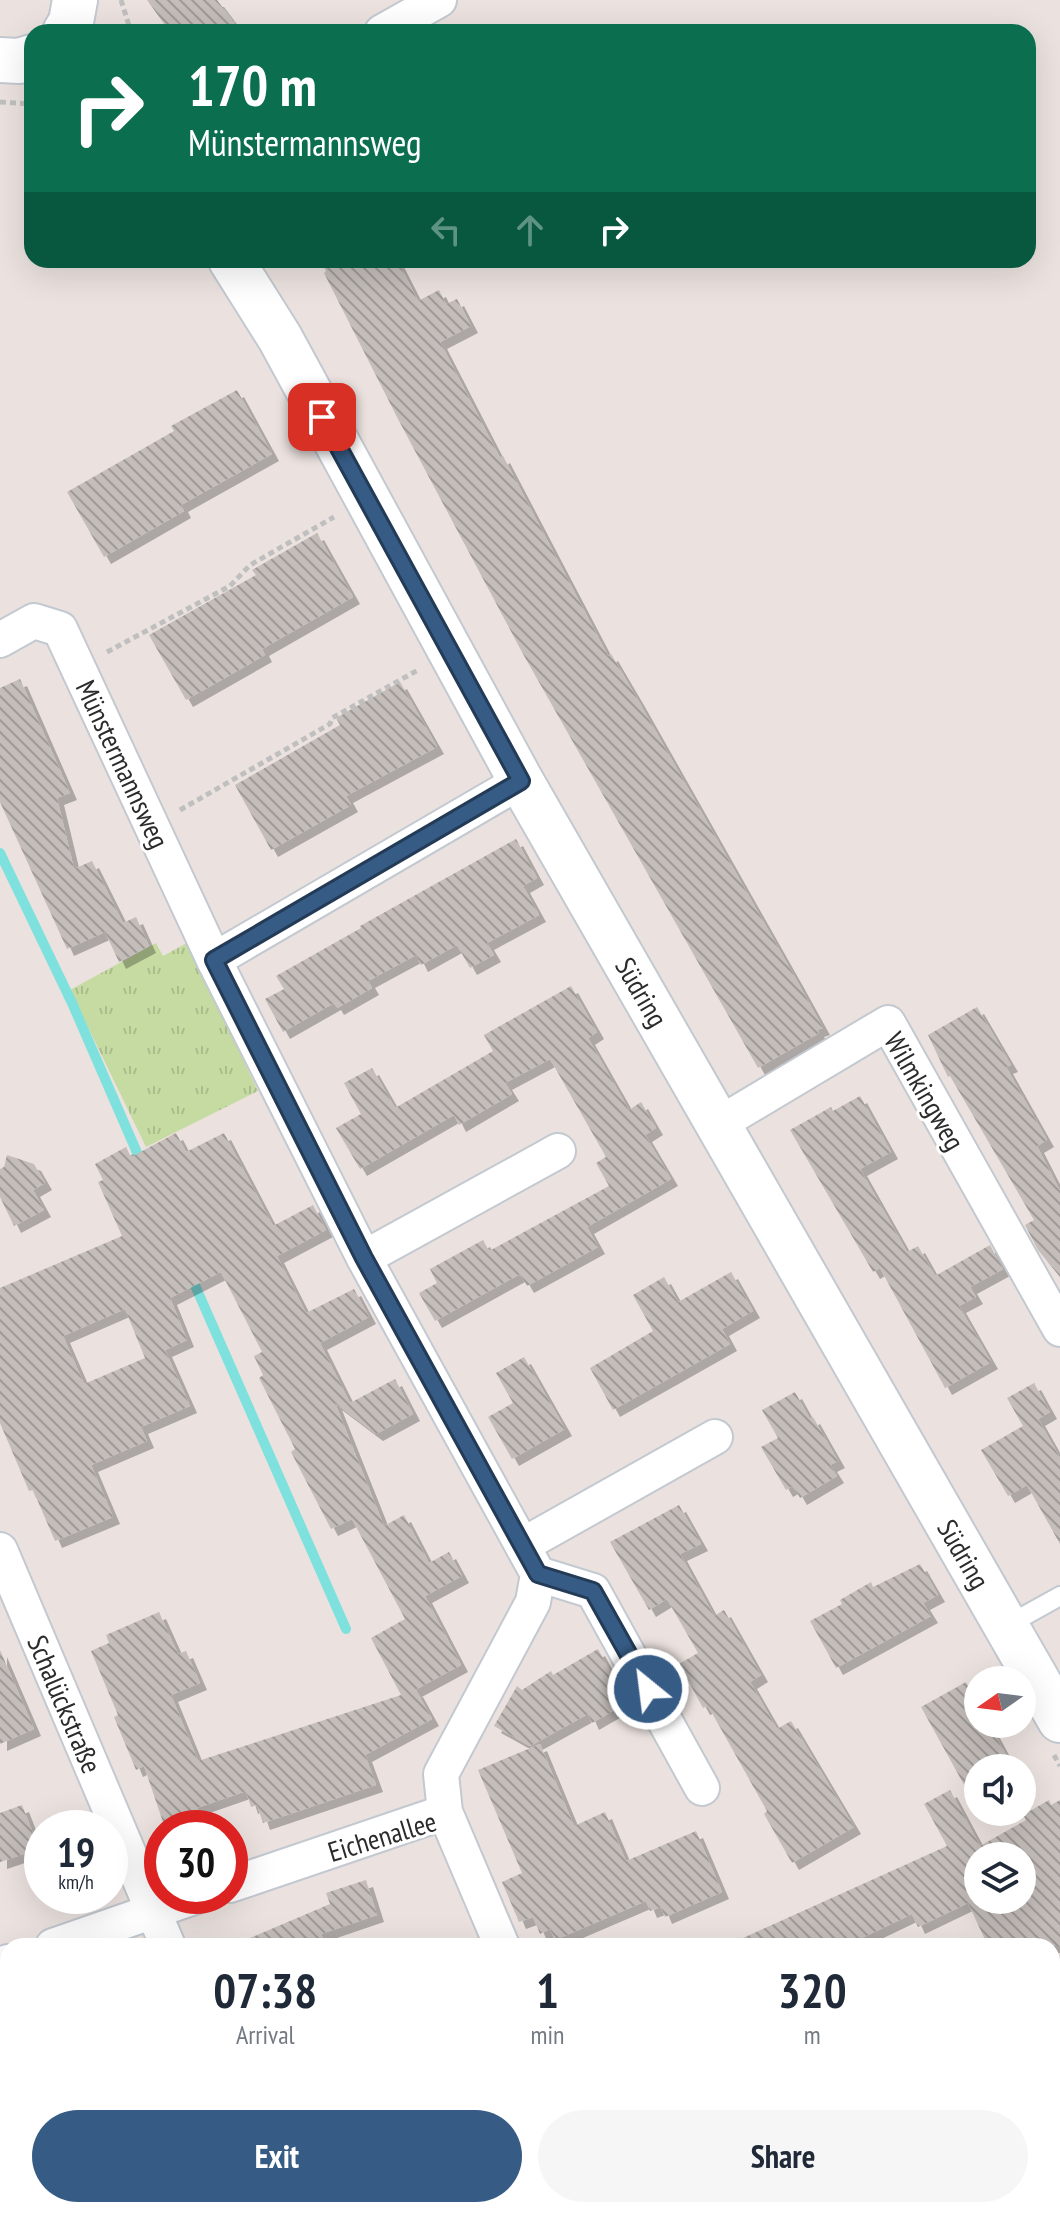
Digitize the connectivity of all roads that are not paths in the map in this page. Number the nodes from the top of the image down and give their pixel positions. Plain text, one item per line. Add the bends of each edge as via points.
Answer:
1 (439, 0) edge
2 (396, 24) edge
3 (24, 59) edge
4 (0, 60) edge
5 (236, 268) edge
6 (0, 640) edge
7 (521, 781) junction
8 (214, 960) junction
9 (717, 1125) junction
10 (558, 1151) dead end
11 (364, 1258) junction
12 (1060, 1329) edge
13 (715, 1437) dead end
14 (0, 1550) edge
15 (531, 1559) junction
16 (1060, 1596) edge
17 (1006, 1626) junction
18 (1060, 1720) edge
19 (702, 1788) dead end
20 (445, 1812) junction
21 (248, 1879) edge
22 (144, 1890) edge
23 (144, 1914) edge
24 (154, 1914) edge
25 (76, 1938) edge
26 (165, 1938) edge
27 (499, 1938) edge

1 - 2 street
3 - 4 street
5 - 7 street, Südring via 280,338
6 - 8 street, Münstermannsweg via 34,621 60,629
7 - 8 street
7 - 9 street, Südring
8 - 11 street, Münstermannsweg
9 - 12 street, Wilmkingweg via 888,1023
9 - 17 street, Südring
10 - 11 street
11 - 15 street, Münstermannsweg
13 - 15 street
14 - 22 street, Schalückstraße
15 - 19 street via 593,1591
15 - 20 street via 533,1602 441,1774
16 - 17 lane
17 - 18 street, Südring
20 - 21 street, Eichenallee
20 - 27 street, Eichenallee
23 - 25 street
24 - 26 street, Schalückstraße

